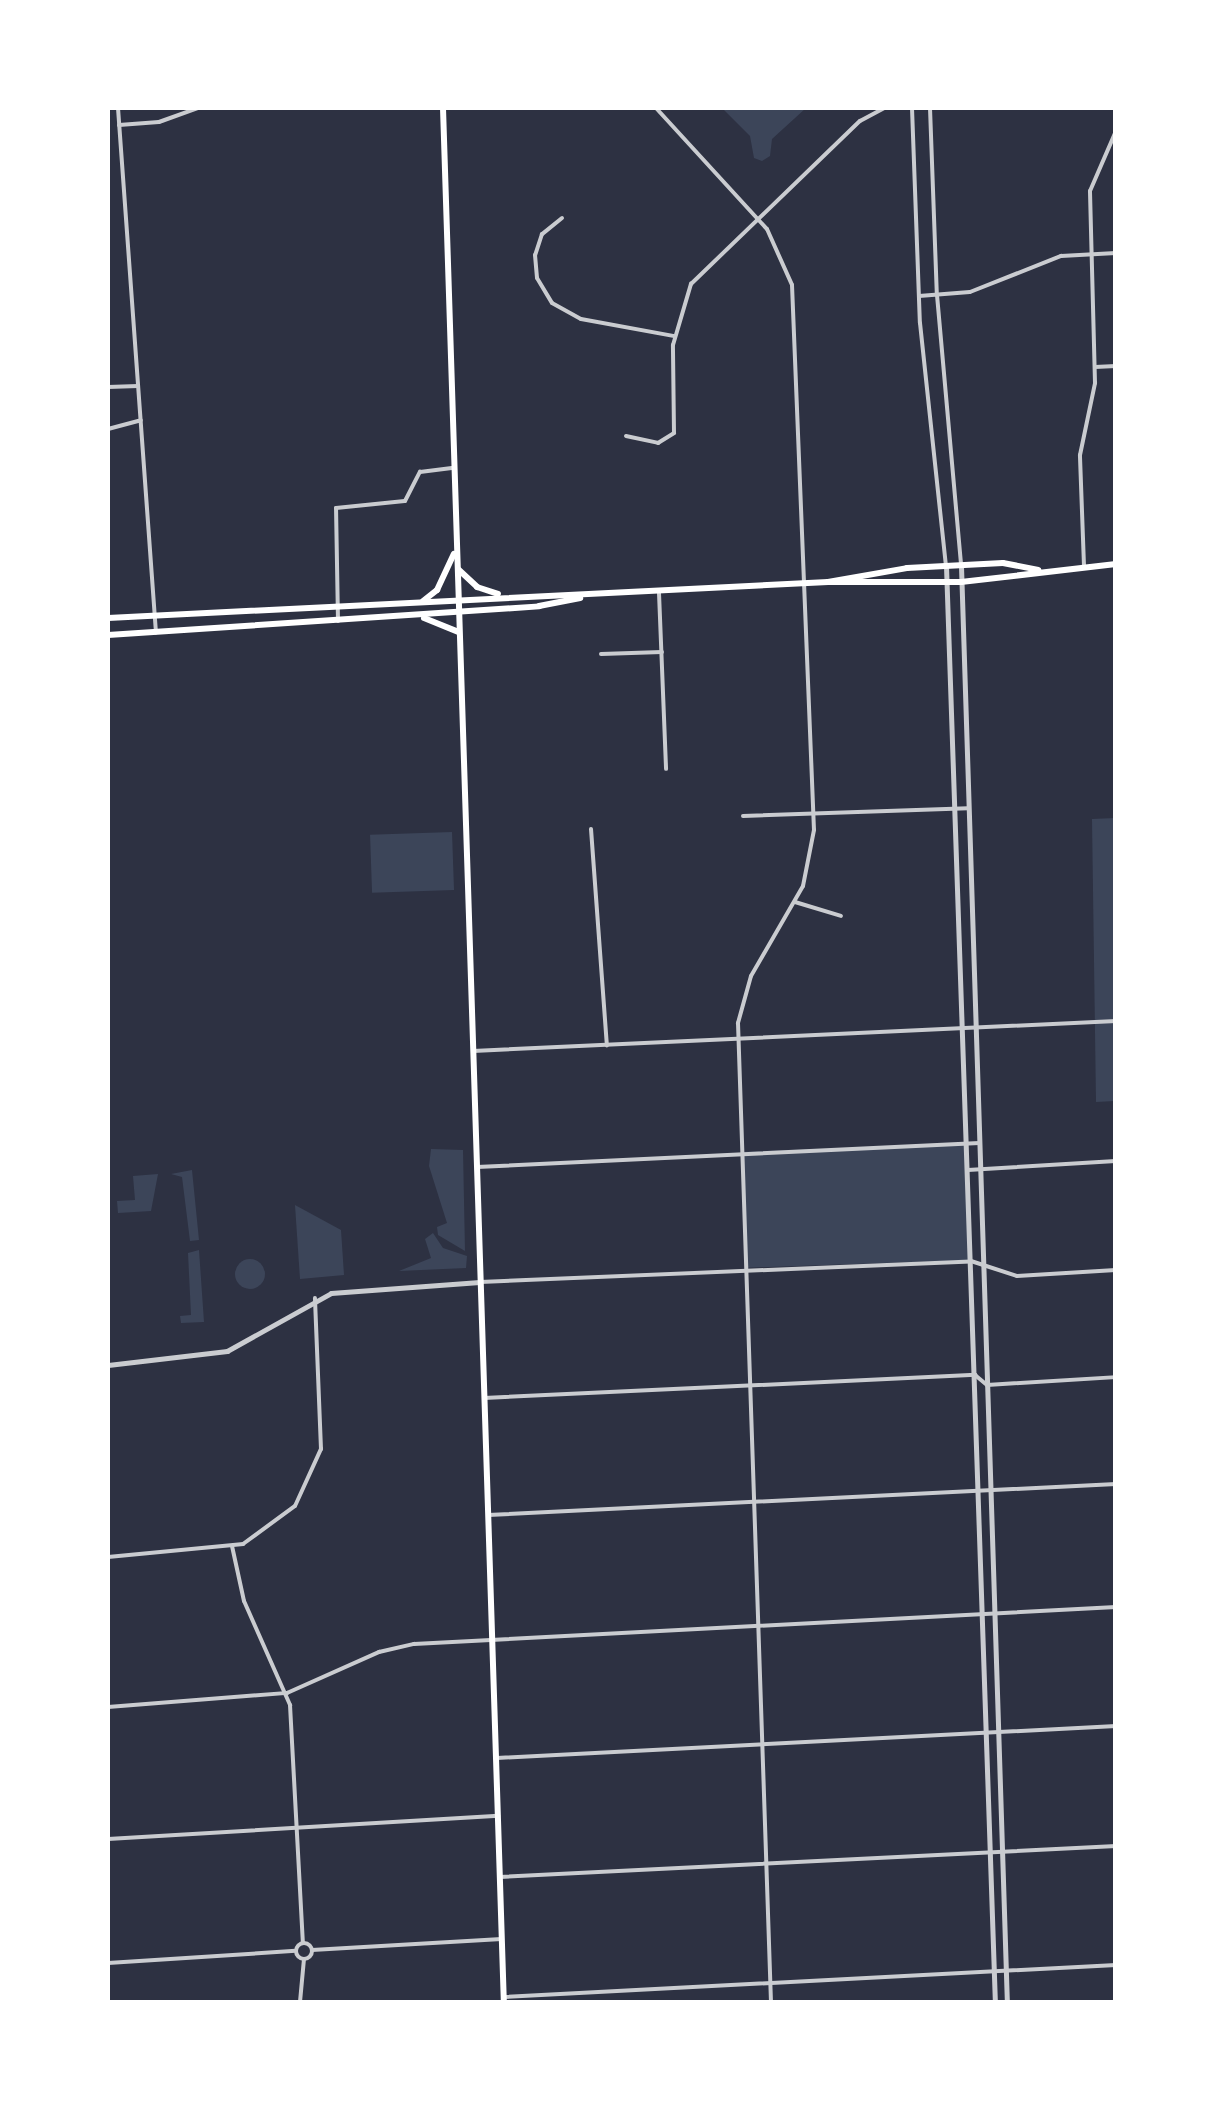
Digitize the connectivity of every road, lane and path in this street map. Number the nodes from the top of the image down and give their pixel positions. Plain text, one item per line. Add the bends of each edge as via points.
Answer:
1 (118, 108) edge
2 (198, 108) edge
3 (444, 108) edge
4 (656, 108) edge
5 (884, 108) edge
6 (912, 108) edge
7 (930, 108) edge
8 (118, 125) junction
9 (1116, 131) edge
10 (562, 218) dead end
11 (757, 218) junction
12 (1090, 253) junction
13 (1116, 253) edge
14 (937, 295) junction
15 (919, 296) junction
16 (674, 336) junction
17 (1116, 366) edge
18 (1094, 367) junction
19 (139, 386) junction
20 (108, 387) edge
21 (142, 420) junction
22 (108, 429) edge
23 (626, 436) dead end
24 (454, 468) junction
25 (457, 548) junction
26 (1116, 564) edge
27 (961, 565) junction
28 (946, 566) junction
29 (1084, 566) junction
30 (458, 568) junction
31 (1039, 570) junction
32 (828, 582) junction
33 (947, 582) junction
34 (960, 582) junction
35 (805, 584) junction
36 (660, 592) junction
37 (520, 596) junction
38 (581, 597) junction
39 (458, 599) junction
40 (423, 601) junction
41 (341, 606) junction
42 (458, 612) junction
43 (155, 615) junction
44 (413, 616) junction
45 (108, 618) edge
46 (338, 621) junction
47 (459, 632) junction
48 (156, 633) junction
49 (949, 634) junction
50 (961, 634) junction
51 (108, 635) edge
52 (662, 652) junction
53 (601, 654) dead end
54 (951, 696) junction
55 (964, 696) junction
56 (666, 769) dead end
57 (968, 808) junction
58 (954, 809) junction
59 (813, 814) junction
60 (742, 816) dead end
61 (592, 830) dead end
62 (795, 902) junction
63 (841, 916) dead end
64 (972, 918) junction
65 (958, 919) junction
66 (1116, 1021) edge
67 (975, 1027) junction
68 (963, 1028) junction
69 (739, 1038) junction
70 (607, 1045) junction
71 (473, 1051) junction
72 (979, 1143) junction
73 (967, 1144) junction
74 (743, 1154) junction
75 (1116, 1161) edge
76 (477, 1167) junction
77 (968, 1170) junction
78 (980, 1170) junction
79 (971, 1261) junction
80 (983, 1266) junction
81 (1116, 1270) edge
82 (747, 1272) junction
83 (480, 1282) junction
84 (316, 1298) junction
85 (108, 1364) edge
86 (975, 1375) junction
87 (1116, 1377) edge
88 (751, 1386) junction
89 (987, 1386) junction
90 (484, 1398) junction
91 (1116, 1484) edge
92 (978, 1493) junction
93 (991, 1493) junction
94 (755, 1503) junction
95 (488, 1515) junction
96 (232, 1546) junction
97 (108, 1557) edge
98 (1116, 1607) edge
99 (994, 1613) junction
100 (983, 1614) junction
101 (759, 1625) junction
102 (493, 1638) junction
103 (287, 1693) junction
104 (108, 1707) edge
105 (1116, 1726) edge
106 (986, 1732) junction
107 (998, 1732) junction
108 (762, 1744) junction
109 (496, 1758) junction
110 (498, 1816) junction
111 (299, 1828) junction
112 (108, 1839) edge
113 (1116, 1846) edge
114 (990, 1852) junction
115 (1002, 1852) junction
116 (766, 1864) junction
117 (500, 1877) junction
118 (502, 1939) junction
119 (303, 1943) junction
120 (312, 1950) junction
121 (296, 1951) junction
122 (304, 1959) junction
123 (108, 1963) edge
124 (1116, 1965) edge
125 (994, 1970) junction
126 (1006, 1970) junction
127 (770, 1983) junction
128 (503, 2000) edge
129 (300, 2002) edge
130 (771, 2002) edge
131 (995, 2002) edge
132 (1006, 2002) edge

1 - 8 street
2 - 8 street via 159,122
3 - 24 main road
4 - 11 street
5 - 11 street via 860,121
6 - 15 street
7 - 14 street
8 - 19 street
9 - 12 street via 1090,184
10 - 16 street via 539,239 535,255 537,278 552,303 581,320
11 - 16 street via 691,284
11 - 35 street via 778,244 792,285
12 - 13 street
12 - 14 street via 1040,262 970,292
12 - 18 street
14 - 15 street
14 - 27 street
15 - 28 street
16 - 23 street via 674,433 650,443
17 - 18 street
18 - 29 street via 1079,469
19 - 20 street
19 - 21 street
21 - 22 street
21 - 43 street
24 - 25 main road
24 - 41 street via 420,472 405,501 336,508
25 - 30 main road
25 - 40 main road via 437,590
26 - 29 main road
27 - 28 main road
27 - 31 main road
27 - 34 street
28 - 32 main road
28 - 33 street
29 - 31 main road
30 - 37 main road via 480,589
30 - 39 main road
31 - 34 main road
32 - 33 main road
32 - 35 main road
33 - 34 main road
33 - 49 street
34 - 50 street
35 - 36 main road
35 - 59 street
36 - 38 main road
36 - 52 street
37 - 38 main road
37 - 39 main road
38 - 42 main road
39 - 40 main road
39 - 42 main road
40 - 41 main road
41 - 43 main road
41 - 46 street
42 - 44 main road
42 - 47 main road
43 - 45 main road
43 - 48 street
44 - 46 main road
44 - 47 main road
46 - 48 main road
47 - 71 main road
48 - 51 main road
49 - 50 street
49 - 54 street
50 - 55 street
52 - 53 street
52 - 56 street
54 - 55 street
54 - 58 street
55 - 57 street
57 - 58 street
57 - 64 street
58 - 59 street
58 - 65 street
59 - 60 street
59 - 62 street via 810,865
61 - 70 street
62 - 63 street
62 - 69 street via 744,992
64 - 65 street
64 - 67 street
65 - 68 street
66 - 67 street
67 - 68 street
67 - 72 street
68 - 69 street
68 - 73 street
69 - 70 street
69 - 74 street
70 - 71 street
71 - 76 main road
72 - 73 street
72 - 78 street
73 - 74 street
73 - 77 street
74 - 76 street
74 - 82 street
75 - 78 street
76 - 83 main road
77 - 78 street
77 - 79 street
78 - 80 street
79 - 80 street
79 - 82 street
79 - 86 street
80 - 81 street via 1016,1276
80 - 89 street
82 - 83 street
82 - 88 street
83 - 84 street via 350,1289
83 - 90 main road
84 - 85 street via 227,1351
84 - 96 street via 318,1462 287,1515
86 - 88 street
86 - 89 street
86 - 92 street
87 - 89 street
88 - 90 street
88 - 94 street
89 - 93 street
90 - 95 main road
91 - 93 street
92 - 93 street
92 - 94 street
92 - 100 street
93 - 99 street
94 - 95 street
94 - 101 street
95 - 102 main road
96 - 97 street
96 - 103 street via 244,1601
98 - 99 street
99 - 100 street
99 - 107 street
100 - 101 street
100 - 106 street
101 - 102 street
101 - 108 street
102 - 103 street via 388,1649
102 - 109 main road
103 - 104 street
103 - 111 street
105 - 107 street
106 - 107 street
106 - 108 street
106 - 114 street
107 - 115 street
108 - 109 street
108 - 116 street
109 - 110 main road
110 - 111 street
110 - 117 main road
111 - 112 street
111 - 119 street
113 - 115 street
114 - 115 street
114 - 116 street
114 - 125 street
115 - 126 street
116 - 117 street
116 - 127 street
117 - 118 main road
118 - 120 street
118 - 128 main road
119 - 120 street
119 - 121 street
120 - 122 street
121 - 122 street
121 - 123 street
122 - 129 street
124 - 126 street
125 - 126 street
125 - 127 street
125 - 131 street
126 - 132 street
127 - 128 street
127 - 130 street

